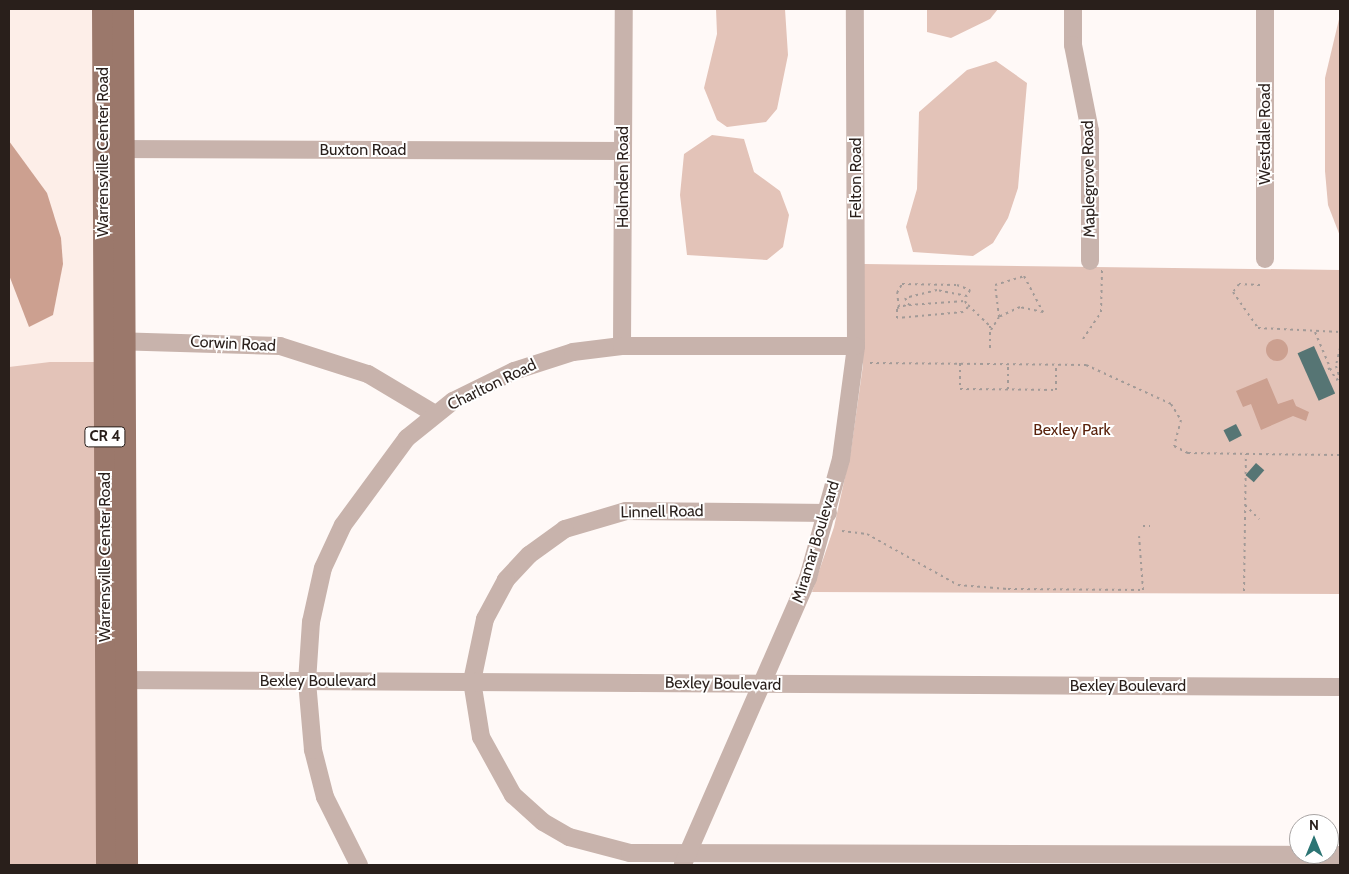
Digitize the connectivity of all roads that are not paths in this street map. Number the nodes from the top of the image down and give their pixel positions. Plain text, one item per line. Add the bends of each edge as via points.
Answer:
1 (103, 9) edge
2 (123, 9) edge
3 (624, 9) edge
4 (855, 9) edge
5 (1073, 9) edge
6 (1265, 9) edge
7 (113, 149) junction
8 (623, 151) junction
9 (1265, 259) dead end
10 (1096, 264) road end
11 (114, 341) junction
12 (622, 346) junction
13 (856, 346) junction
14 (435, 414) junction
15 (828, 513) junction
16 (116, 680) junction
17 (472, 681) junction
18 (307, 682) junction
19 (758, 685) junction
20 (1340, 687) edge
21 (1340, 855) edge
22 (684, 859) edge
23 (107, 865) edge
24 (126, 865) edge
25 (359, 865) edge

1 - 7 main road, Warrensville Center Road / CR 4
2 - 7 main road, Warrensville Center Road / CR 4
3 - 8 street, Holmden Road
4 - 13 street, Felton Road
5 - 10 street, Maplegrove Road via 1073,45 1090,131
6 - 9 street, Westdale Road
7 - 8 street, Buxton Road
7 - 11 main road, Warrensville Center Road / CR 4
8 - 12 street, Holmden Road
11 - 14 street, Corwin Road via 245,342 299,350 368,374
11 - 16 main road, Warrensville Center Road / CR 4
12 - 13 street, Charlton Road
12 - 14 street, Charlton Road via 573,352 530,364
13 - 15 street, Miramar Boulevard via 842,449
14 - 18 street, Charlton Road via 382,468 343,525 316,598
15 - 17 street, Linnell Road via 626,511 565,530 515,569 494,600 478,635
15 - 19 street, Miramar Boulevard via 808,578
16 - 18 street, Bexley Boulevard
16 - 23 main road, Warrensville Center Road / CR 4
16 - 24 main road, Warrensville Center Road / CR 4
17 - 18 street, Bexley Boulevard
17 - 19 street, Bexley Boulevard
17 - 22 street, Linnell Road via 477,726 491,760 513,795 543,822 609,850
18 - 25 street, Charlton Road via 318,774 335,822
19 - 20 street, Bexley Boulevard
19 - 22 street, Miramar Boulevard
21 - 22 street, Linnell Road

